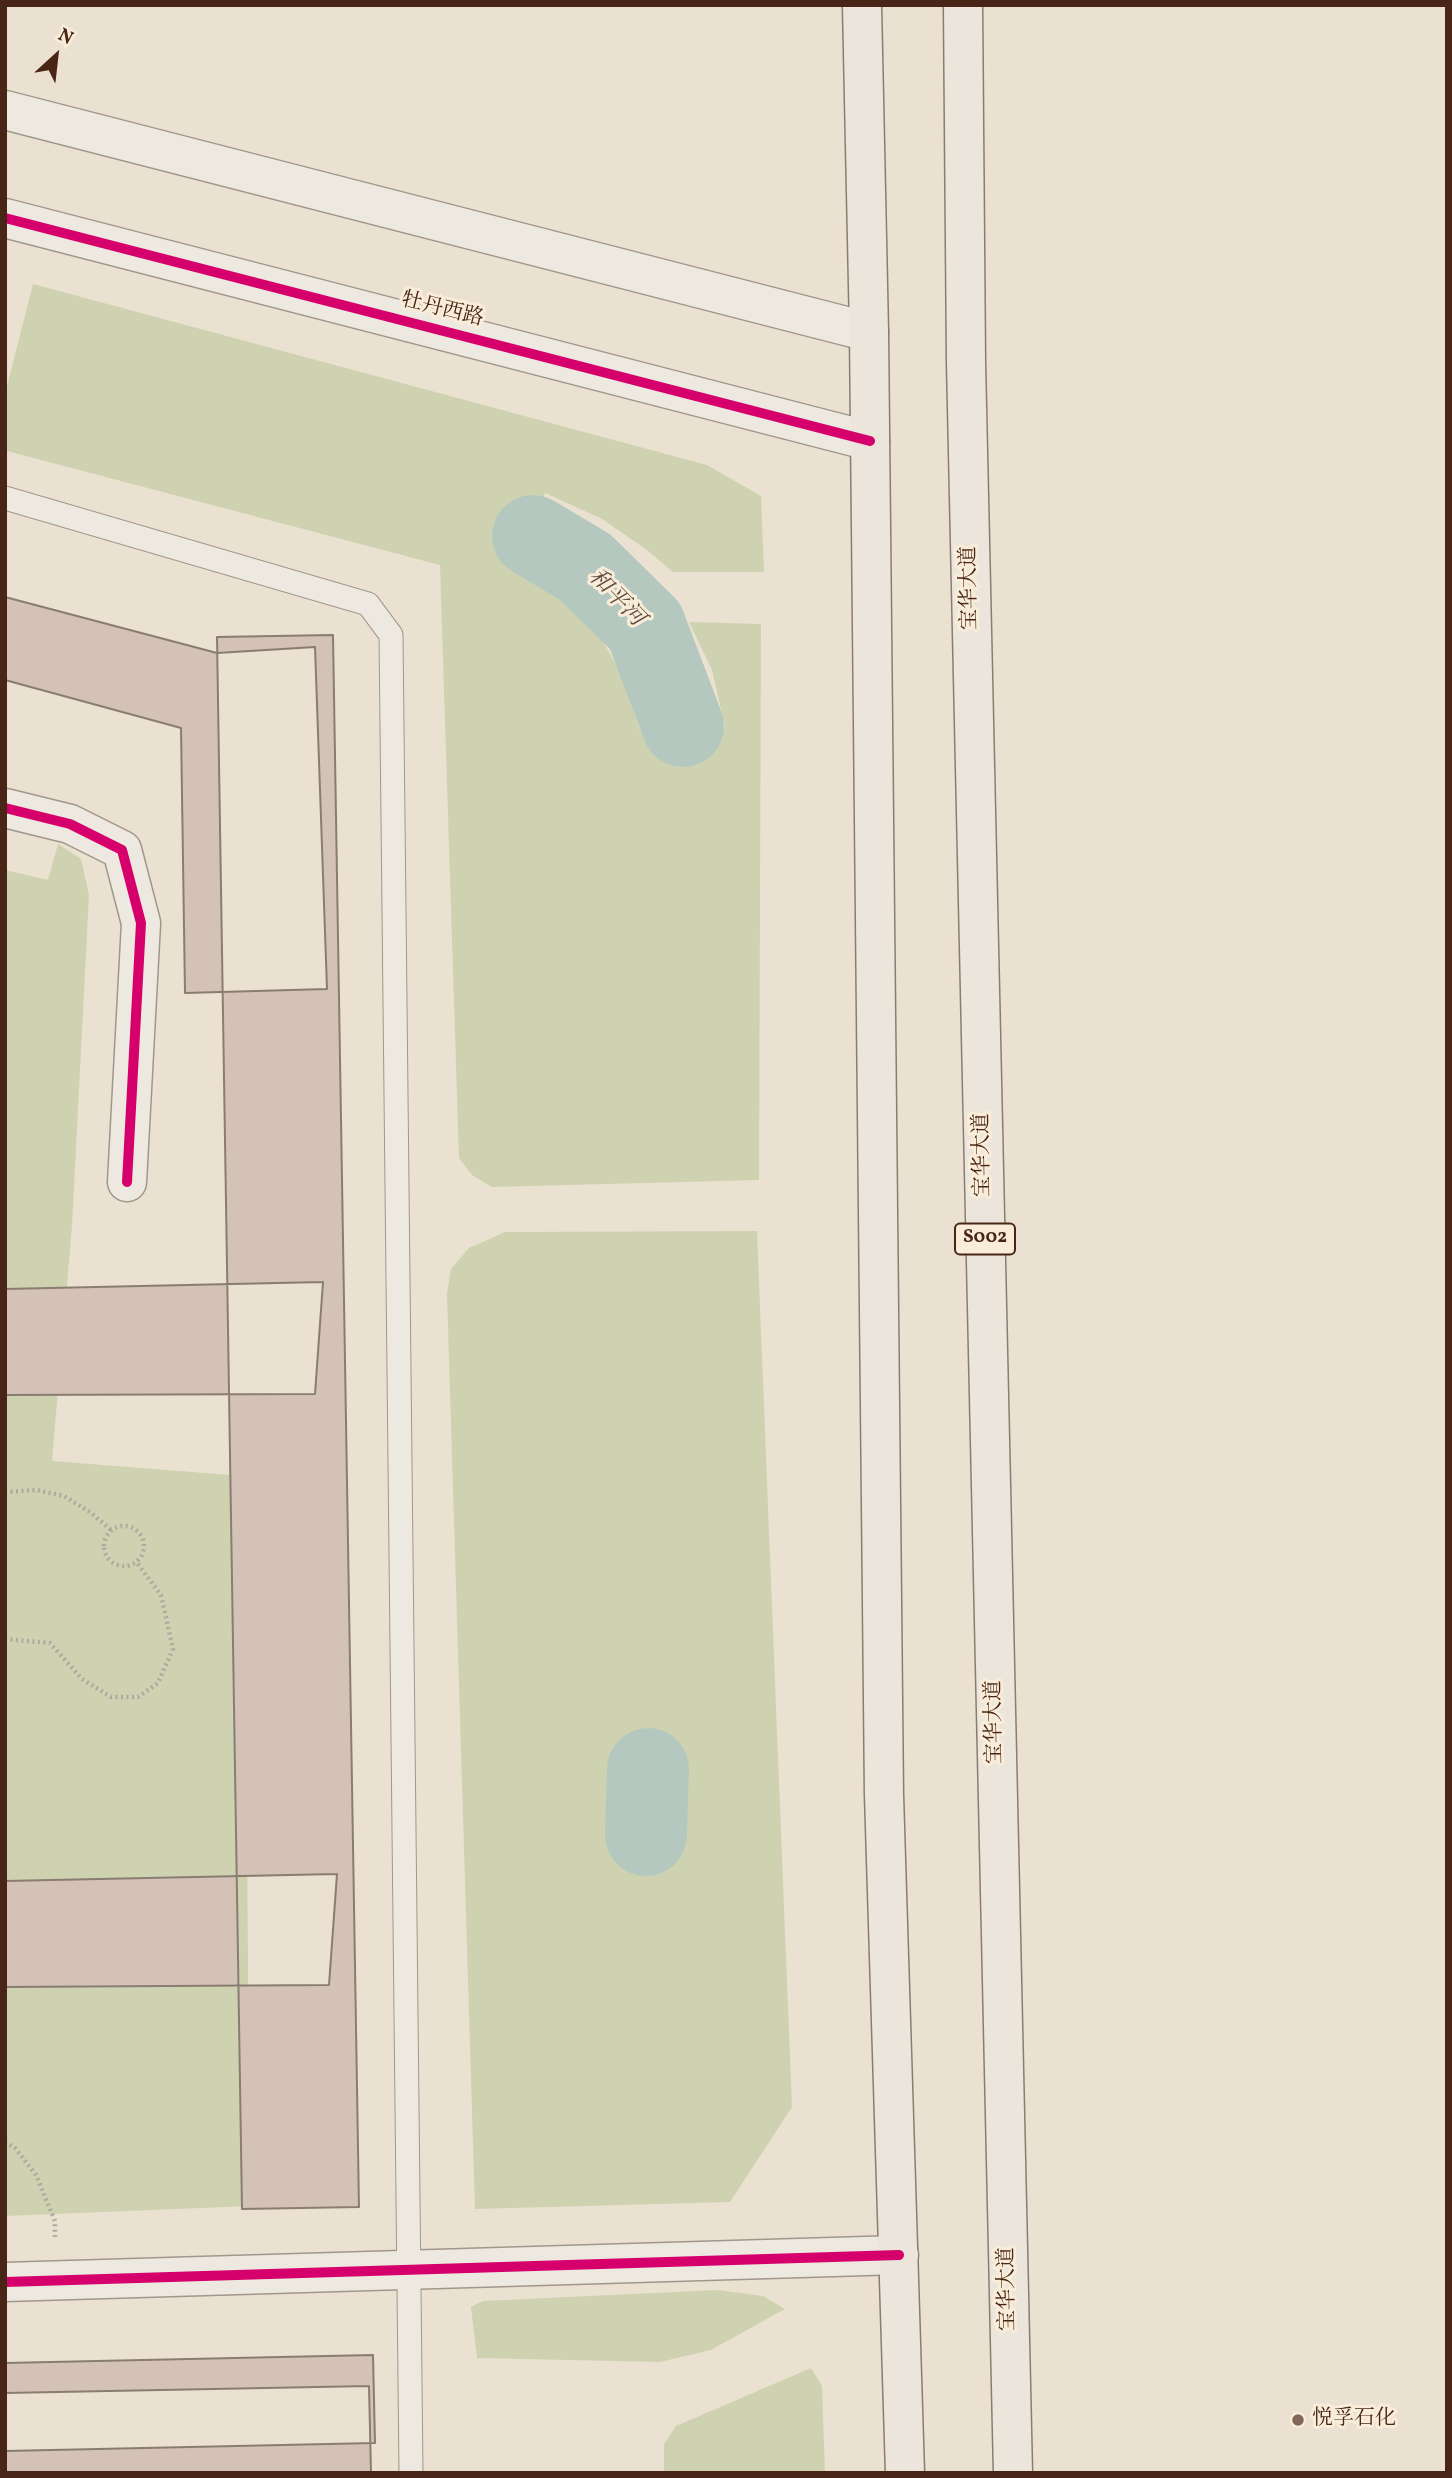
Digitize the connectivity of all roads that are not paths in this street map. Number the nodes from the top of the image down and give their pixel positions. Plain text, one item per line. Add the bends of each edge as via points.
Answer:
1 (862, 5) edge
2 (962, 5) edge
3 (5, 110) edge
4 (5, 218) edge
5 (869, 332) junction
6 (870, 441) junction
7 (5, 498) edge
8 (5, 807) edge
9 (127, 1182) dead end
10 (899, 2255) junction
11 (409, 2269) junction
12 (5, 2281) edge
13 (411, 2473) edge
14 (905, 2473) edge
15 (1013, 2473) edge

1 - 5 main road
2 - 15 main road, 宝华大道 / S002
3 - 5 street
4 - 6 street, 牡丹西路
5 - 6 main road
6 - 10 main road via 884,1795
7 - 11 lane via 368,604 391,635
8 - 9 street via 70,824 122,850 141,923
10 - 11 street
10 - 14 main road
11 - 12 street
11 - 13 lane

